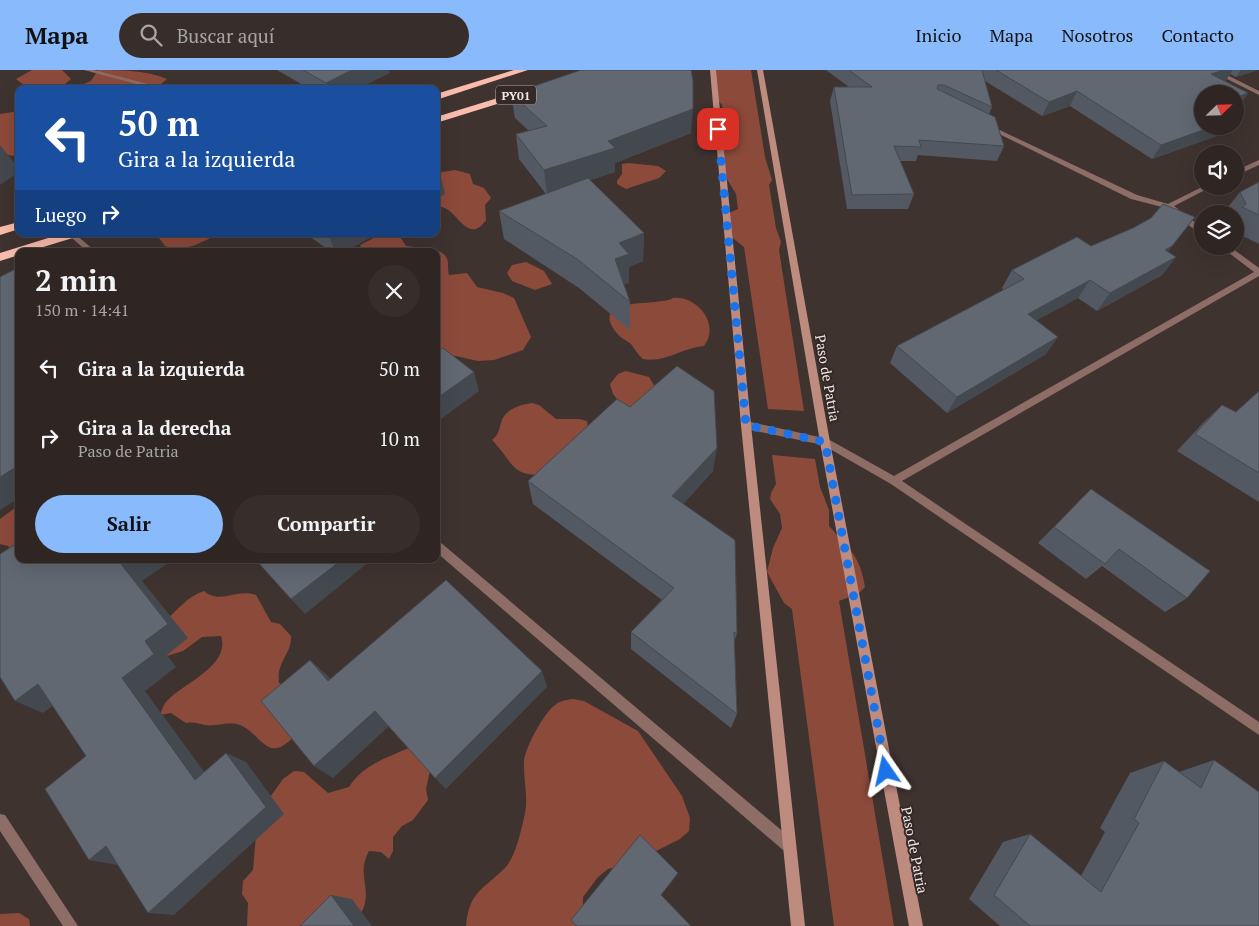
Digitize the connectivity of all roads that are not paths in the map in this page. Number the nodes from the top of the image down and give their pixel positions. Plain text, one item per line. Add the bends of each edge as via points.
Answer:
1 (88, 70) edge
2 (523, 70) edge
3 (713, 70) edge
4 (760, 70) edge
5 (1212, 70) edge
6 (105, 72) edge
7 (150, 85) edge
8 (540, 88) edge
9 (1259, 93) edge
10 (440, 95) edge
11 (440, 119) edge
12 (982, 124) edge
13 (1259, 162) edge
14 (1244, 170) edge
15 (1194, 194) edge
16 (1169, 206) junction
17 (1194, 225) edge
18 (15, 226) edge
19 (0, 231) edge
20 (62, 237) edge
21 (76, 237) edge
22 (26, 248) edge
23 (88, 248) edge
24 (15, 251) edge
25 (1236, 255) edge
26 (0, 256) edge
27 (1259, 272) edge
28 (746, 425) junction
29 (825, 442) junction
30 (894, 481) junction
31 (440, 548) edge
32 (1259, 729) edge
33 (0, 820) edge
34 (788, 845) junction
35 (71, 926) edge
36 (798, 926) edge
37 (916, 926) edge

1 - 6 street
2 - 10 highway, PY01
3 - 28 street
4 - 29 street, Paso de Patria
5 - 9 street
6 - 7 street
8 - 11 highway, PY01
12 - 16 street via 1134,197
13 - 14 street
15 - 16 street
16 - 17 street
18 - 19 highway
20 - 22 highway
21 - 23 street
24 - 26 highway
25 - 27 street
27 - 30 street
28 - 29 street
28 - 34 street
29 - 30 street
29 - 37 street, Paso de Patria
30 - 32 street
31 - 34 street
33 - 35 street
34 - 36 street

